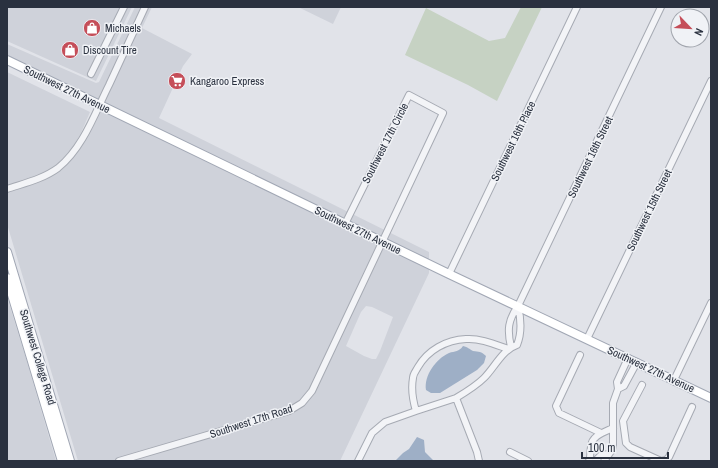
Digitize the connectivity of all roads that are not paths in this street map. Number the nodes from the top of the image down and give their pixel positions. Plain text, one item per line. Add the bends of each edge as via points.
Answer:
1 (124, 7) edge
2 (146, 7) edge
3 (577, 7) edge
4 (661, 7) edge
5 (7, 60) edge
6 (90, 74) dead end
7 (711, 81) edge
8 (99, 105) junction
9 (7, 189) edge
10 (345, 224) junction
11 (383, 242) junction
12 (7, 252) edge
13 (449, 274) junction
14 (7, 278) edge
15 (711, 303) edge
16 (518, 306) junction
17 (509, 331) junction
18 (520, 331) junction
19 (587, 339) junction
20 (510, 348) junction
21 (580, 355) dead end
22 (628, 358) junction
23 (637, 362) junction
24 (674, 380) junction
25 (642, 385) dead end
26 (618, 389) junction
27 (456, 398) junction
28 (711, 398) edge
29 (692, 407) dead end
30 (416, 411) junction
31 (612, 421) junction
32 (623, 421) junction
33 (613, 428) junction
34 (601, 433) junction
35 (510, 452) dead end
36 (609, 454) junction
37 (62, 461) edge
38 (70, 461) edge
39 (119, 461) edge
40 (358, 461) edge
41 (479, 461) edge
42 (528, 461) edge
43 (589, 461) edge
44 (595, 461) edge
45 (604, 461) edge

1 - 6 street
2 - 8 street
3 - 13 street, Southwest 16th Place
4 - 16 street, Southwest 16th Street
5 - 8 main road, Southwest 27th Avenue
7 - 19 street, Southwest 15th Street
8 - 9 street via 84,135 59,167 43,177
8 - 10 main road, Southwest 27th Avenue
10 - 11 main road, Southwest 27th Avenue
10 - 11 street, Southwest 17th Circle via 409,95 443,113
11 - 13 main road, Southwest 27th Avenue
11 - 39 street, Southwest 17th Road via 312,391 302,403 289,411
12 - 38 main road, Southwest College Road
13 - 16 main road, Southwest 27th Avenue
14 - 37 main road, Southwest College Road
15 - 24 street
16 - 17 street, Southwest 16th Street via 509,323
16 - 18 street via 521,317
16 - 19 main road, Southwest 27th Avenue
17 - 18 street
17 - 20 street
18 - 20 street via 517,345
19 - 22 main road, Southwest 27th Avenue
20 - 27 street via 484,378
20 - 30 street via 466,339 441,344 422,360 413,377 412,400
21 - 34 street via 556,406 557,410
22 - 23 main road, Southwest 27th Avenue
22 - 26 street via 617,382
23 - 24 main road, Southwest 27th Avenue
23 - 26 street via 624,386
24 - 28 main road, Southwest 27th Avenue
25 - 32 street
26 - 31 street via 613,403
27 - 30 street
27 - 41 street
29 - 32 street via 666,460 661,461 630,447 626,443
30 - 40 street via 385,422 372,433
31 - 32 street
31 - 33 street
33 - 34 street
33 - 36 street via 613,444
34 - 43 street via 591,444
35 - 42 street
36 - 44 street via 601,455
36 - 45 street

